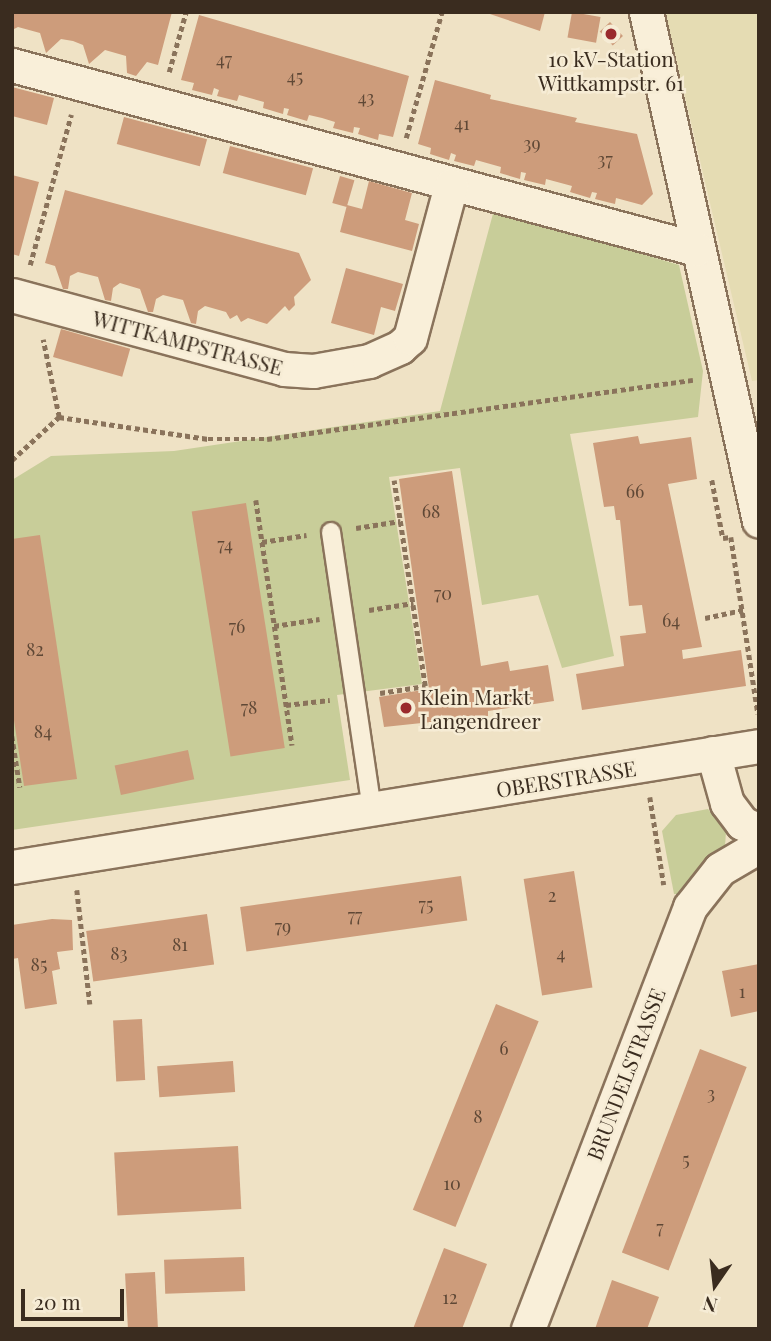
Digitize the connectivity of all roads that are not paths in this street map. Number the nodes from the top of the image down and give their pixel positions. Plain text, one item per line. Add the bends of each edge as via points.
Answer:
1 (646, 12) edge
2 (12, 65) edge
3 (451, 185) junction
4 (697, 249) junction
5 (23, 298) edge
6 (759, 521) edge
7 (331, 532) dead end
8 (759, 746) edge
9 (713, 754) junction
10 (372, 810) junction
11 (759, 831) edge
12 (759, 846) edge
13 (12, 867) edge
14 (528, 1329) edge

1 - 4 street
2 - 3 street
3 - 4 street
3 - 5 street, WITTKAMPSTRASSE via 410,338 369,361 313,370 284,369
4 - 6 street
7 - 10 lane
8 - 9 street, OBERSTRASSE
9 - 10 street, OBERSTRASSE
9 - 11 street via 727,803 742,823
10 - 13 street, OBERSTRASSE
12 - 14 street, BRUNDELSTRASSE via 704,884 678,936

